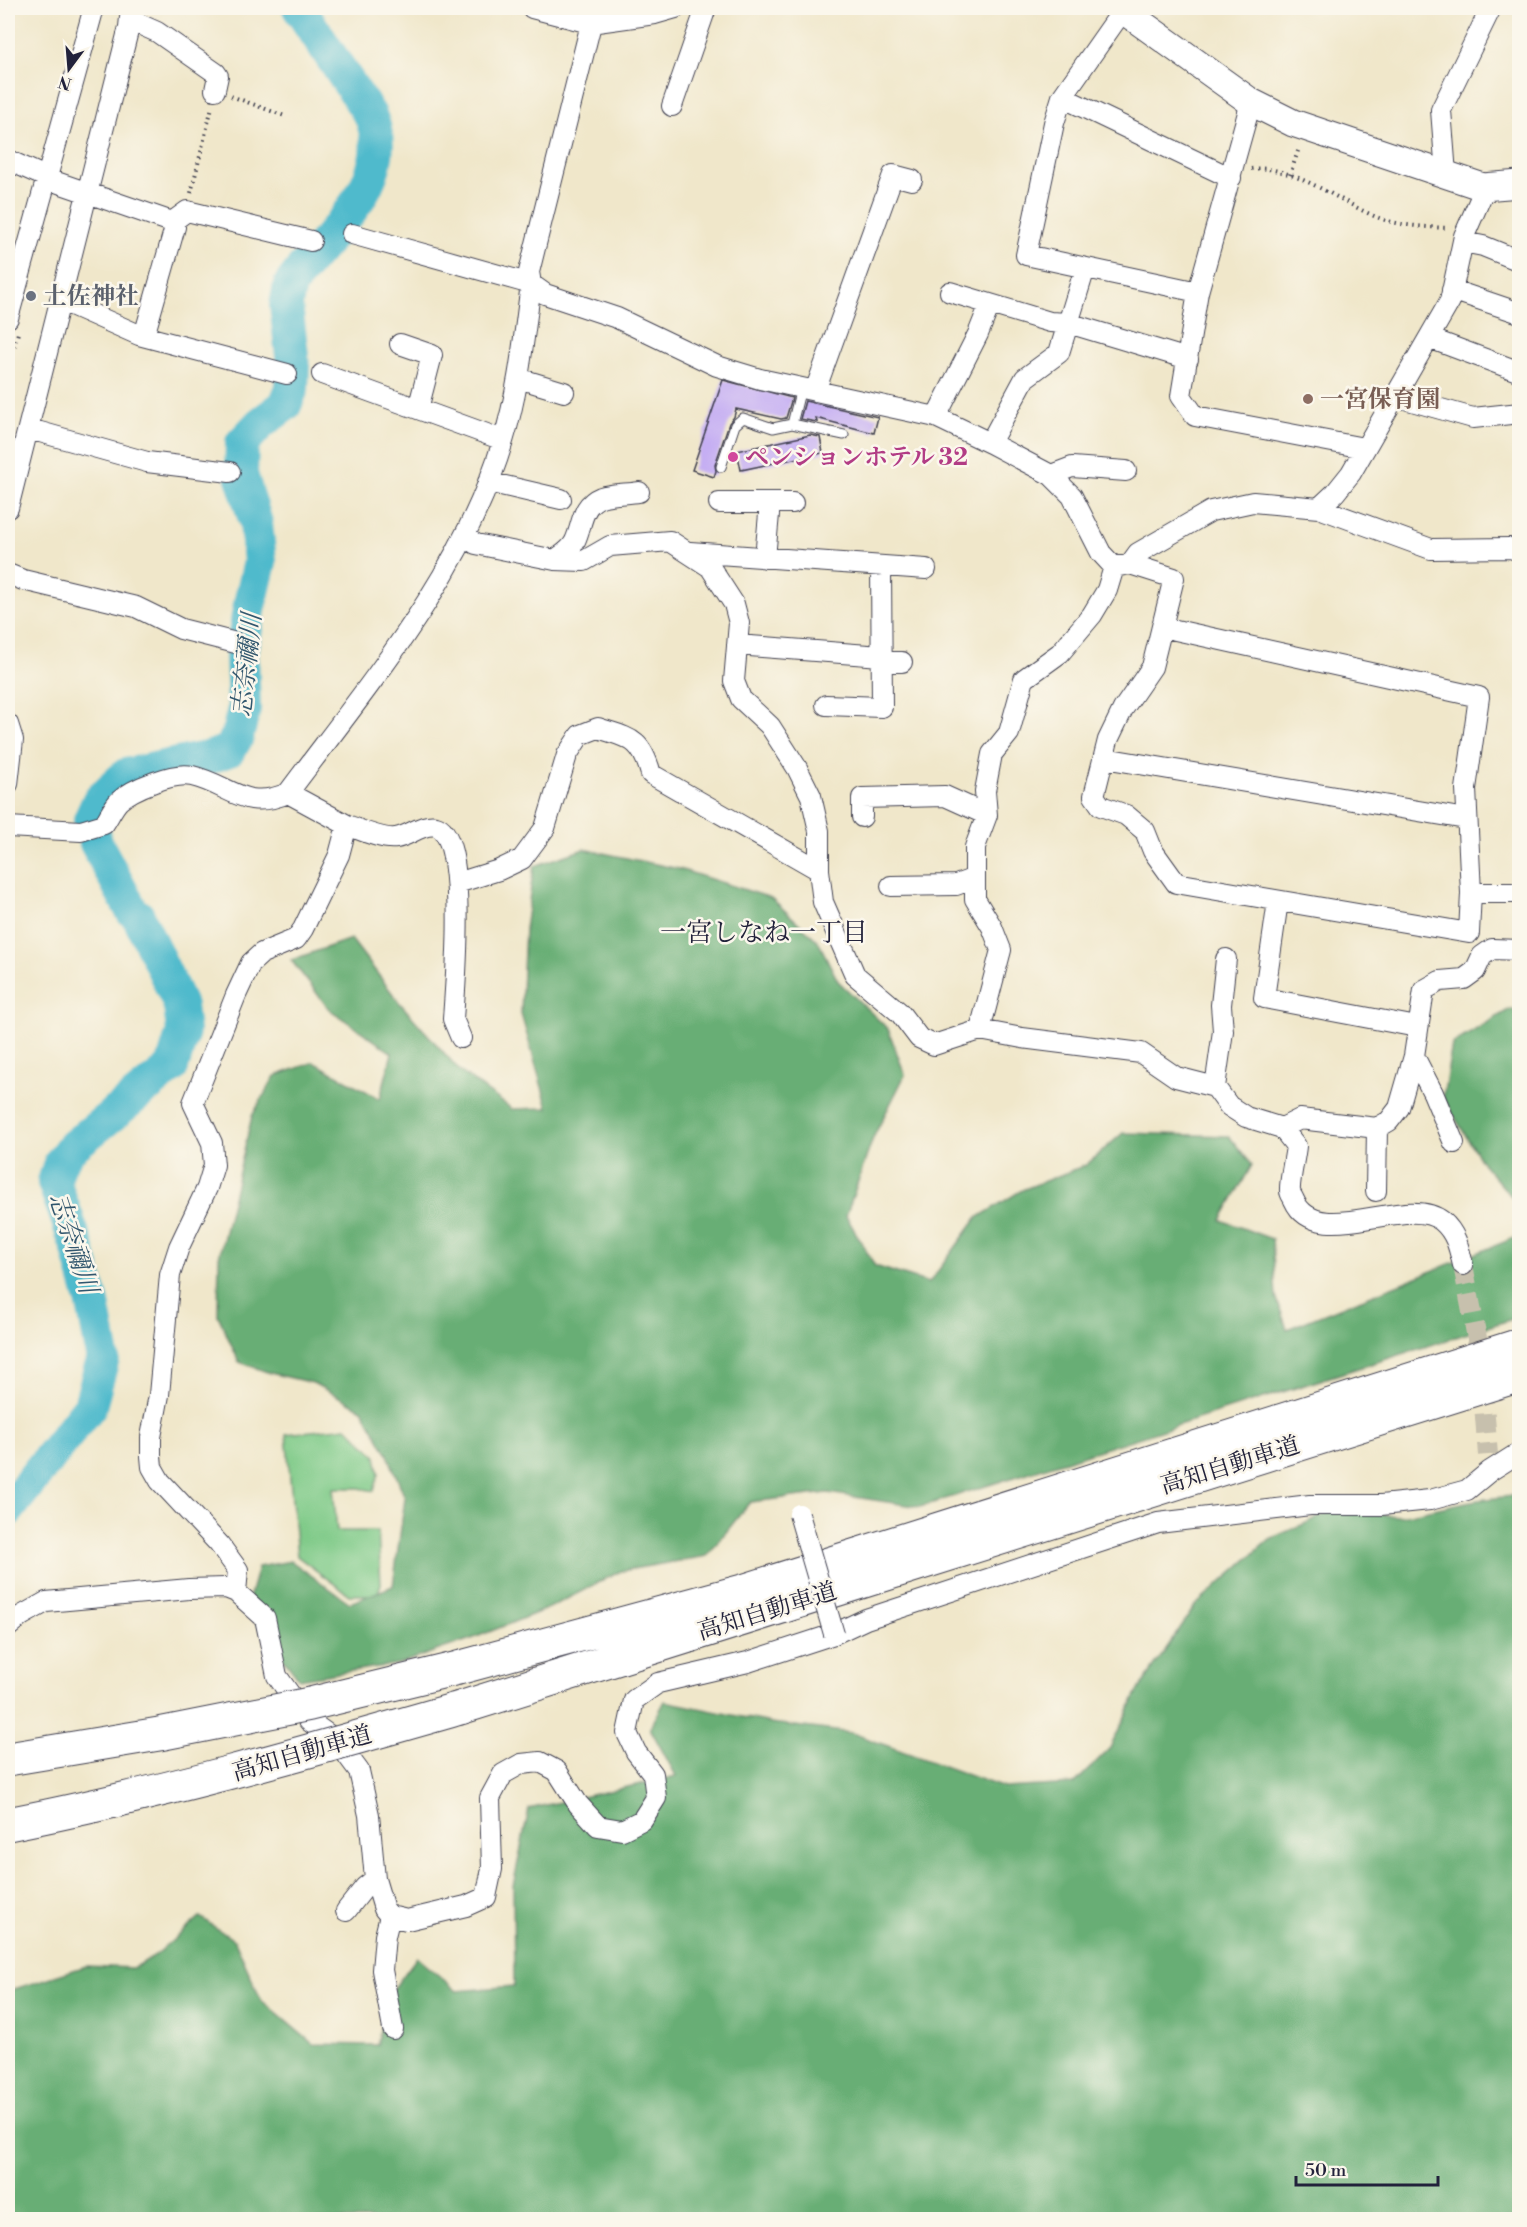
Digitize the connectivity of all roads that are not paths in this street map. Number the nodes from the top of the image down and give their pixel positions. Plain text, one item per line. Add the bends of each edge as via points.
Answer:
1 (532, 8) edge
2 (676, 8) edge
3 (706, 8) edge
4 (1491, 8) edge
5 (1121, 9) edge
6 (93, 11) dead end
7 (130, 14) edge
8 (592, 15) edge
9 (215, 90) road end
10 (1062, 97) junction
11 (1251, 102) junction
12 (672, 106) dead end
13 (8, 160) edge
14 (1446, 174) junction
15 (1232, 175) junction
16 (47, 177) junction
17 (912, 180) dead end
18 (1520, 184) edge
19 (1483, 187) junction
20 (87, 193) junction
21 (179, 217) junction
22 (352, 234) dead end
23 (1464, 237) junction
24 (311, 241) dead end
25 (1520, 261) edge
26 (1085, 268) junction
27 (531, 284) junction
28 (1452, 290) junction
29 (950, 292) dead end
30 (1198, 292) junction
31 (60, 300) junction
32 (990, 303) junction
33 (1520, 313) edge
34 (8, 318) edge
35 (1068, 323) junction
36 (144, 336) junction
37 (1429, 338) junction
38 (400, 344) dead end
39 (1188, 359) junction
40 (1517, 368) edge
41 (287, 374) dead end
42 (322, 374) dead end
43 (518, 378) junction
44 (808, 389) junction
45 (564, 392) dead end
46 (1394, 396) junction
47 (418, 409) junction
48 (1520, 413) edge
49 (936, 417) junction
50 (792, 424) junction
51 (29, 426) junction
52 (844, 435) dead end
53 (503, 440) junction
54 (990, 443) junction
55 (1364, 448) junction
56 (721, 467) dead end
57 (1126, 471) dead end
58 (230, 472) dead end
59 (1051, 476) junction
60 (488, 482) junction
61 (639, 492) dead end
62 (561, 499) dead end
63 (719, 503) dead end
64 (770, 503) junction
65 (793, 503) dead end
66 (8, 508) edge
67 (1319, 508) junction
68 (465, 537) junction
69 (1520, 551) edge
70 (690, 552) junction
71 (765, 558) junction
72 (555, 560) junction
73 (1122, 565) junction
74 (881, 566) junction
75 (926, 569) dead end
76 (8, 574) edge
77 (1162, 627) junction
78 (236, 643) dead end
79 (737, 645) junction
80 (889, 660) junction
81 (826, 705) dead end
82 (8, 724) edge
83 (1104, 758) junction
84 (8, 784) edge
85 (288, 793) junction
86 (987, 815) junction
87 (862, 817) dead end
88 (1466, 819) junction
89 (347, 825) junction
90 (8, 827) edge
91 (819, 870) junction
92 (975, 878) junction
93 (458, 883) junction
94 (891, 886) dead end
95 (1471, 893) junction
96 (1520, 893) edge
97 (1278, 901) junction
98 (1520, 950) edge
99 (1226, 959) dead end
100 (1417, 1027) junction
101 (980, 1030) junction
102 (461, 1038) dead end
103 (1414, 1056) junction
104 (1215, 1087) junction
105 (1281, 1128) junction
106 (1377, 1128) junction
107 (1454, 1143) dead end
108 (1376, 1191) dead end
109 (1463, 1265) tunnel mouth
110 (1520, 1345) edge
111 (1520, 1375) edge
112 (1520, 1452) edge
113 (799, 1514) dead end
114 (236, 1592) junction
115 (8, 1627) edge
116 (834, 1635) junction
117 (8, 1759) edge
118 (8, 1824) edge
119 (375, 1879) junction
120 (346, 1911) dead end
121 (390, 1916) junction
122 (393, 2029) dead end

1 - 8 street
2 - 8 street via 655,14
3 - 12 street
4 - 14 street via 1441,110
5 - 10 street
5 - 11 street
6 - 16 street
7 - 9 street via 216,73
7 - 20 street
8 - 27 street via 529,272
10 - 15 street
10 - 26 street via 1026,255
11 - 14 street via 1293,123
11 - 15 street
13 - 16 street
14 - 19 street
15 - 30 street
16 - 20 street
16 - 34 street
17 - 44 street via 893,174
18 - 19 street
19 - 23 street
20 - 21 street
20 - 31 street
21 - 24 street
21 - 36 street
22 - 27 street
23 - 25 street
23 - 28 street
26 - 30 street
26 - 35 street
27 - 43 street
27 - 44 street via 545,294 617,318 717,366
28 - 33 street
28 - 37 street
29 - 32 street
30 - 39 street
31 - 36 street
31 - 51 street
32 - 35 street via 1050,322
32 - 49 street
35 - 39 street
35 - 54 street via 1059,353 1025,378
36 - 41 street
37 - 40 street
37 - 46 street
38 - 47 street via 432,355
39 - 55 street via 1181,396 1195,416
42 - 47 street
43 - 45 street
43 - 53 street
44 - 49 street
44 - 50 lane
46 - 48 street via 1473,418
46 - 55 street
47 - 53 street
49 - 54 street
50 - 52 lane
50 - 56 lane via 771,432 743,418 738,421
51 - 58 street via 147,462
51 - 66 street
53 - 60 street
54 - 59 street
55 - 67 street via 1351,473
57 - 59 street via 1072,467
59 - 73 street via 1072,496 1101,553
60 - 62 street
60 - 68 street
61 - 72 street via 593,501 583,513 576,540
63 - 64 street
64 - 65 street
64 - 71 street
67 - 69 street via 1431,549
67 - 73 street via 1253,502 1211,510
68 - 72 street via 476,544
68 - 85 street via 405,637
70 - 71 street
70 - 72 street via 670,541 610,546 584,561
70 - 79 street via 710,567 734,604 739,623
71 - 74 street
73 - 77 street via 1174,578
73 - 86 street via 1092,615 1060,652 1024,679 1009,733 992,754 986,790
74 - 75 street
74 - 80 street
76 - 78 street via 136,607 181,629
77 - 83 street via 1152,667 1123,709
77 - 88 street via 1479,697 1466,789
79 - 80 street
79 - 91 street via 734,681 741,699 770,726 811,796 819,831
80 - 81 street via 882,707
82 - 84 street via 13,740
83 - 88 street
83 - 97 street via 1094,796 1101,806 1126,815 1145,831 1153,851 1176,883
85 - 89 street
85 - 90 street via 272,800 258,800 192,776 178,775 129,793 117,802 105,824 81,831
86 - 87 street via 945,796 933,796 862,798
86 - 92 street via 975,846
88 - 95 street
89 - 93 street via 394,838 436,826 446,833 451,844
89 - 114 street via 339,855 303,929 296,939 262,952 251,963 193,1103 212,1143 214,1165 171,1275 151,1456 160,1481 238,1570
91 - 93 street via 651,774 645,753 635,742 598,728 580,735 567,755 545,828 522,859
91 - 101 street via 823,902 855,975 900,1013 919,1038 934,1045
92 - 94 street via 956,885
92 - 101 street via 975,899 1001,950
93 - 102 street via 453,1019
95 - 96 street
95 - 97 street via 1469,933
97 - 100 street via 1264,998
98 - 100 street via 1492,950 1464,978 1440,981 1424,990
99 - 104 street via 1221,1005 1223,1031
100 - 103 street
101 - 104 street via 1142,1053 1176,1077
103 - 106 street via 1399,1108
103 - 107 street
104 - 105 street via 1229,1106 1246,1117
105 - 106 street via 1300,1119
105 - 109 street via 1296,1146 1290,1191 1299,1211 1313,1219 1332,1222 1423,1213 1441,1220 1456,1236
106 - 108 street
110 - 117 highway, 高知自動車道, bridge via 743,1591 309,1704
111 - 118 highway, 高知自動車道, bridge via 460,1708 268,1764 100,1806
112 - 116 street via 1489,1463 1467,1490 1430,1500 1310,1505 1158,1523 866,1619
113 - 116 street, bridge
114 - 115 street via 226,1588 189,1589 46,1602
114 - 119 street via 265,1618 277,1676 309,1721 336,1740 359,1770 369,1815
116 - 121 street via 748,1662 658,1683 634,1700 627,1733 653,1774 656,1798 642,1820 622,1830 598,1826 557,1771 540,1762 521,1764 503,1774 490,1798 492,1869 486,1897 466,1906 407,1920
119 - 120 street
119 - 121 street
121 - 122 street via 382,1971

